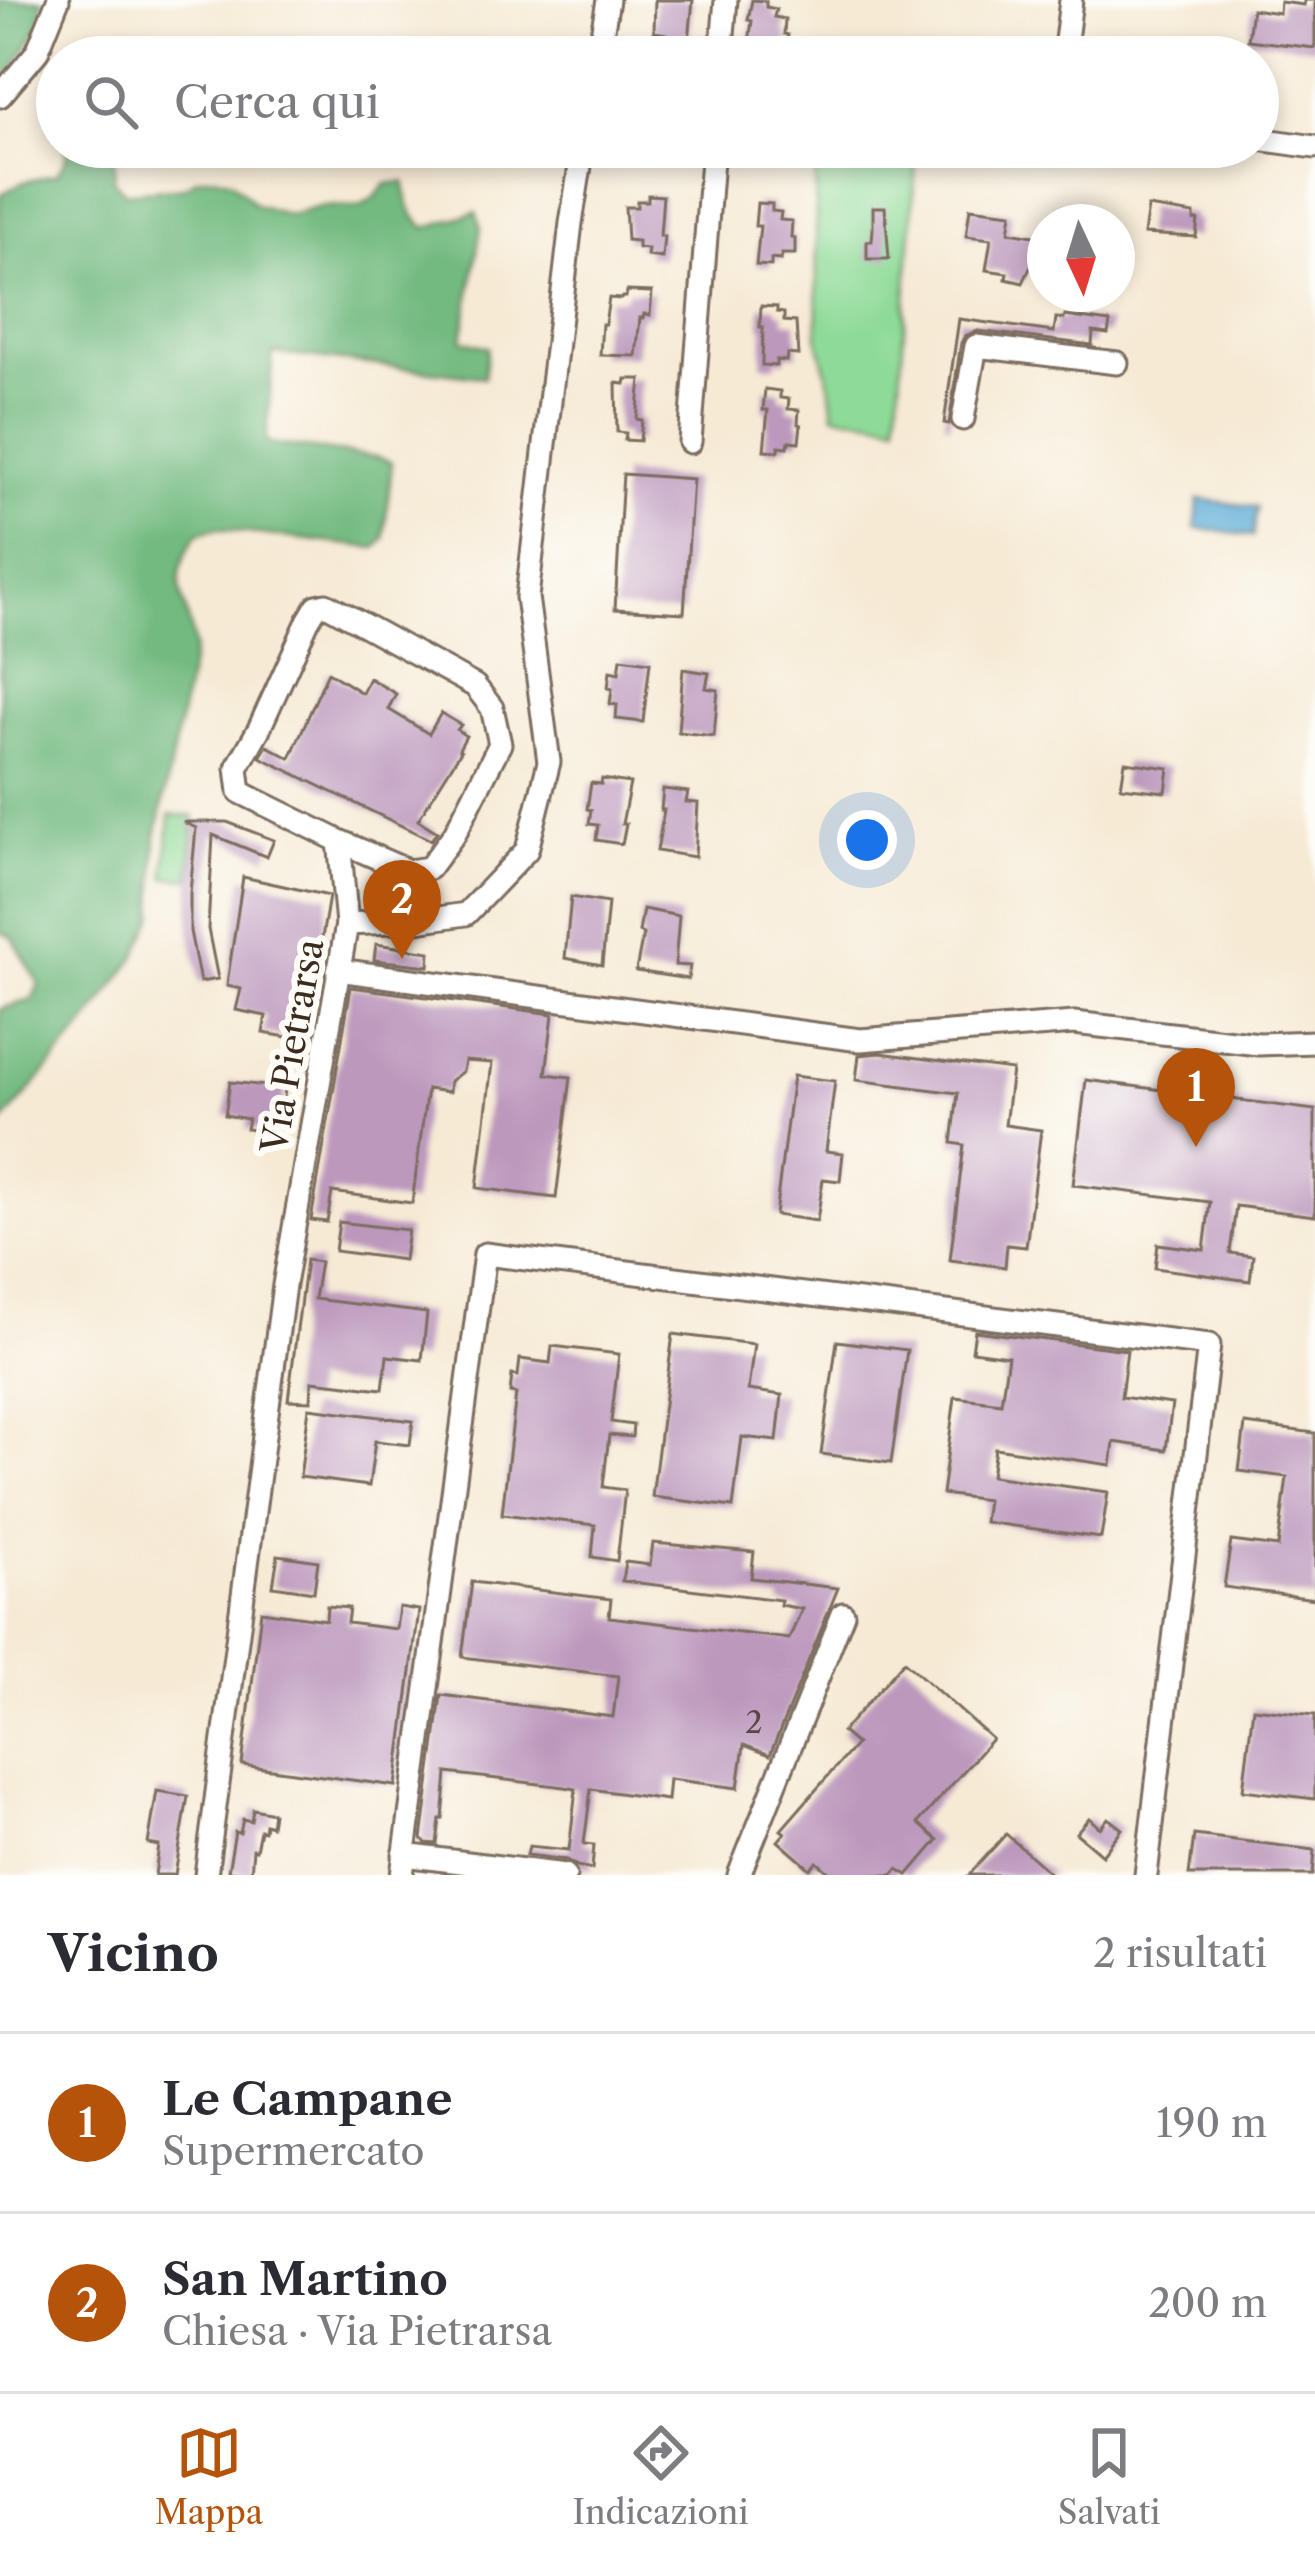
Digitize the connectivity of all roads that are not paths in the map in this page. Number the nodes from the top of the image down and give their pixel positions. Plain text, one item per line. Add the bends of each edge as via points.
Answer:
1 (58, 0) edge
2 (608, 0) edge
3 (727, 0) edge
4 (1071, 0) edge
5 (43, 36) edge
6 (602, 36) edge
7 (724, 36) edge
8 (1067, 36) edge
9 (36, 53) edge
10 (0, 96) edge
11 (1279, 142) edge
12 (1315, 147) edge
13 (580, 168) edge
14 (711, 168) edge
15 (1117, 363) dead end
16 (963, 418) dead end
17 (690, 442) dead end
18 (339, 841) junction
19 (347, 924) junction
20 (338, 970) junction
21 (1315, 1042) edge
22 (843, 1614) dead end
23 (403, 1865) edge
24 (206, 1875) edge
25 (565, 1875) edge
26 (739, 1875) edge
27 (1146, 1875) edge

1 - 5 street
2 - 6 street
3 - 7 street
4 - 8 street
9 - 10 street
11 - 12 street
13 - 19 street, Via Pietrarsa via 527,598 549,762 527,850 466,914
14 - 17 street
15 - 16 street via 976,346
18 - 18 street via 240,792 237,768 316,606 326,604 475,686 492,708 500,743 429,868 408,871
18 - 19 street
19 - 20 street, Via Pietrarsa
20 - 21 street via 860,1040 1074,1023 1258,1044
20 - 24 street, Via Pietrarsa via 284,1286
22 - 26 street
23 - 25 street
23 - 27 street via 485,1254 1209,1345

